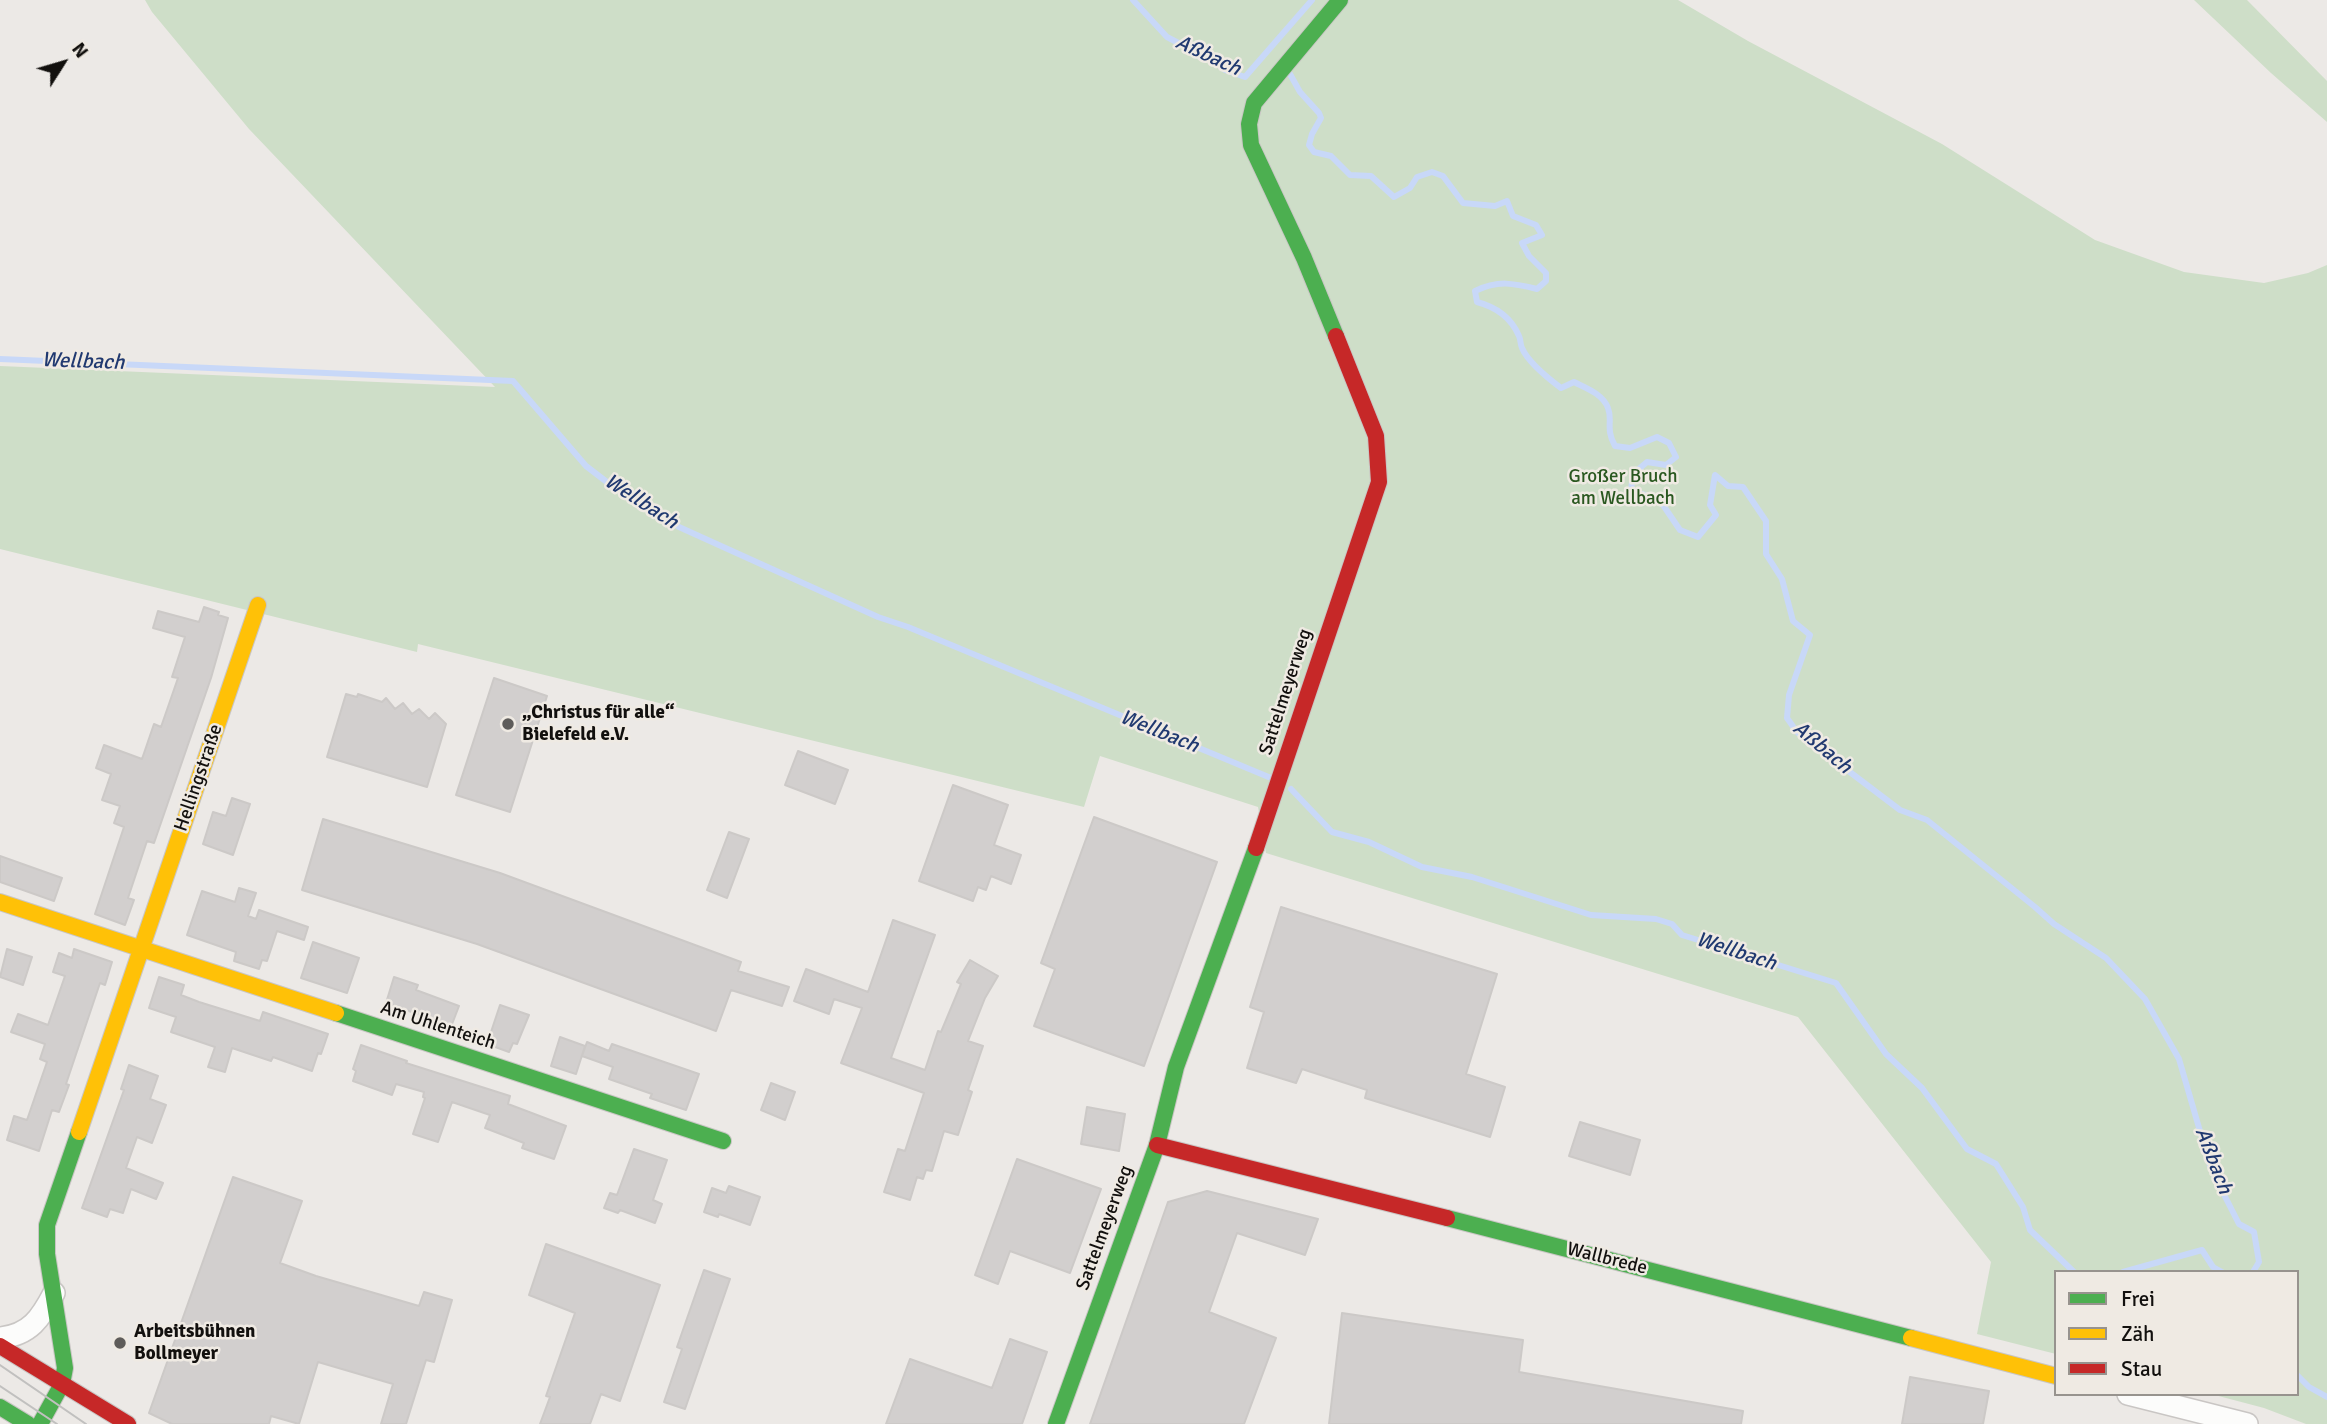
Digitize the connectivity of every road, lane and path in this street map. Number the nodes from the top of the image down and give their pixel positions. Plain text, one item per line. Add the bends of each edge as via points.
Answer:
1 (1340, 0) edge
2 (258, 605) dead end
3 (0, 902) edge
4 (140, 950) junction
5 (723, 1141) dead end
6 (1157, 1145) junction
7 (54, 1293) junction
8 (0, 1338) edge
9 (0, 1346) edge
10 (2054, 1375) edge
11 (62, 1384) junction
12 (2136, 1396) edge
13 (0, 1408) edge
14 (28, 1424) edge
15 (40, 1424) edge
16 (128, 1424) edge
17 (1056, 1424) edge
18 (2246, 1424) edge

1 - 6 street, Sattelmeyerweg via 1254,103 1249,124 1251,145 1304,258 1376,436 1379,482 1271,805 1176,1067
2 - 4 street, Hellingstraße
3 - 4 street
4 - 5 street, Am Uhlenteich
4 - 7 street, Hellingstraße via 47,1225
6 - 10 street, Wallbrede
6 - 17 street, Sattelmeyerweg
7 - 8 street via 33,1326
7 - 11 street, Hellingstraße via 65,1368
9 - 11 street
11 - 15 street
11 - 16 street
12 - 18 street
13 - 14 street

